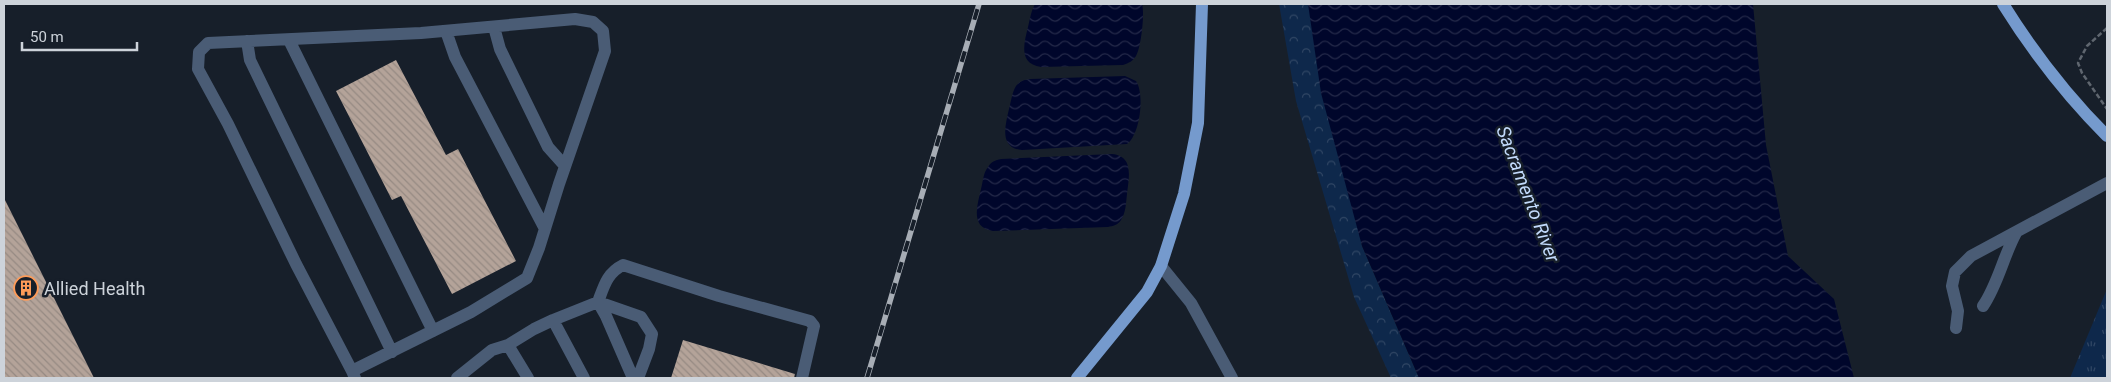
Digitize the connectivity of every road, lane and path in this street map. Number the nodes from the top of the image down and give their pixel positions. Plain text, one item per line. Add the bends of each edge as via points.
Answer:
1 (1202, 4) edge
2 (2003, 4) edge
3 (494, 27) junction
4 (2107, 28) edge
5 (446, 31) junction
6 (290, 40) junction
7 (247, 41) junction
8 (2107, 109) edge
9 (2107, 136) edge
10 (565, 166) junction
11 (2107, 183) edge
12 (545, 229) junction
13 (2016, 233) junction
14 (1161, 266) junction
15 (598, 302) junction
16 (1983, 306) dead end
17 (553, 320) junction
18 (1956, 328) dead end
19 (433, 332) junction
20 (508, 345) junction
21 (392, 352) junction
22 (354, 375) edge
23 (524, 377) edge
24 (457, 378) edge
25 (584, 378) edge
26 (633, 378) edge
27 (638, 378) edge
28 (802, 378) edge
29 (1078, 378) edge
30 (1232, 378) edge

1 - 14 main road via 1198,123 1184,194
2 - 9 main road via 2046,68
3 - 5 street
3 - 10 street via 500,50 548,147
3 - 10 street via 576,19 593,22 603,31 605,50
4 - 8 path via 2087,46 2078,63
5 - 6 street
5 - 12 street via 455,57
6 - 7 street
6 - 19 street
7 - 21 street via 250,60
7 - 22 street via 208,42 199,52 198,69
10 - 12 street
11 - 13 street
12 - 19 street via 526,278
13 - 16 street
13 - 18 street via 1971,256 1956,272 1952,286 1958,311
14 - 29 main road via 1147,292
14 - 30 street via 1192,303
15 - 17 street
15 - 26 street
15 - 27 street via 641,317 652,334
15 - 28 street via 612,270 623,265 810,321 814,326
17 - 20 street
17 - 25 street
19 - 21 street
20 - 23 street
20 - 24 street via 492,350
21 - 22 street

